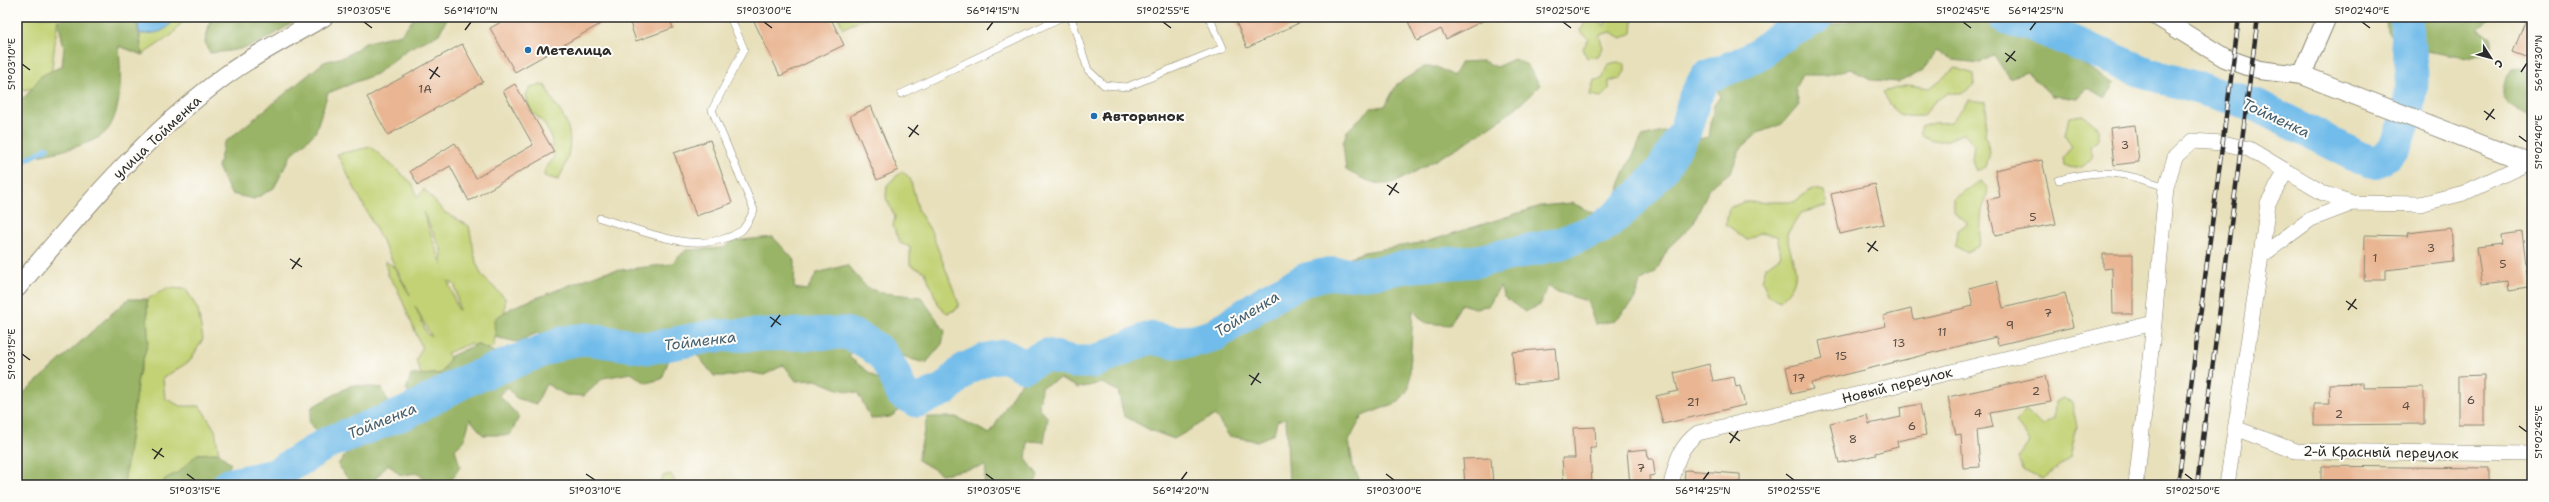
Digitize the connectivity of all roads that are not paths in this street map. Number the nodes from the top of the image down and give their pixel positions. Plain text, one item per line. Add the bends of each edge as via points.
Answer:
1 (324, 17) edge
2 (730, 17) edge
3 (1062, 17) edge
4 (1071, 17) edge
5 (1209, 17) edge
6 (2158, 17) edge
7 (2327, 17) edge
8 (2302, 75) junction
9 (901, 94) dead end
10 (2531, 163) edge
11 (2286, 171) junction
12 (2059, 180) dead end
13 (2166, 186) junction
14 (2353, 203) junction
15 (600, 218) dead end
16 (2261, 256) junction
17 (17, 288) edge
18 (2154, 323) junction
19 (2235, 428) junction
20 (2532, 454) edge
21 (1671, 485) edge
22 (2136, 485) edge
23 (2227, 485) edge

1 - 17 street, улица Тойменка via 226,76 173,119 120,169
2 - 15 lane via 744,49 712,110 754,210 742,230 714,242 671,239
3 - 9 lane
4 - 5 lane via 1088,70 1104,85 1127,87 1223,48
6 - 8 street via 2225,58 2259,70
7 - 8 street
8 - 10 street
10 - 14 street via 2464,193 2420,204
11 - 13 street via 2249,149 2223,143 2192,141 2176,157
11 - 14 street via 2323,193
11 - 16 street via 2268,203
12 - 13 lane via 2088,172 2131,175
13 - 18 street
14 - 16 street via 2311,219
16 - 19 street
18 - 21 street, Новый переулок via 1698,433 1686,442 1678,456
18 - 22 street
19 - 20 street, 2-й Красный переулок via 2295,451
19 - 23 street

